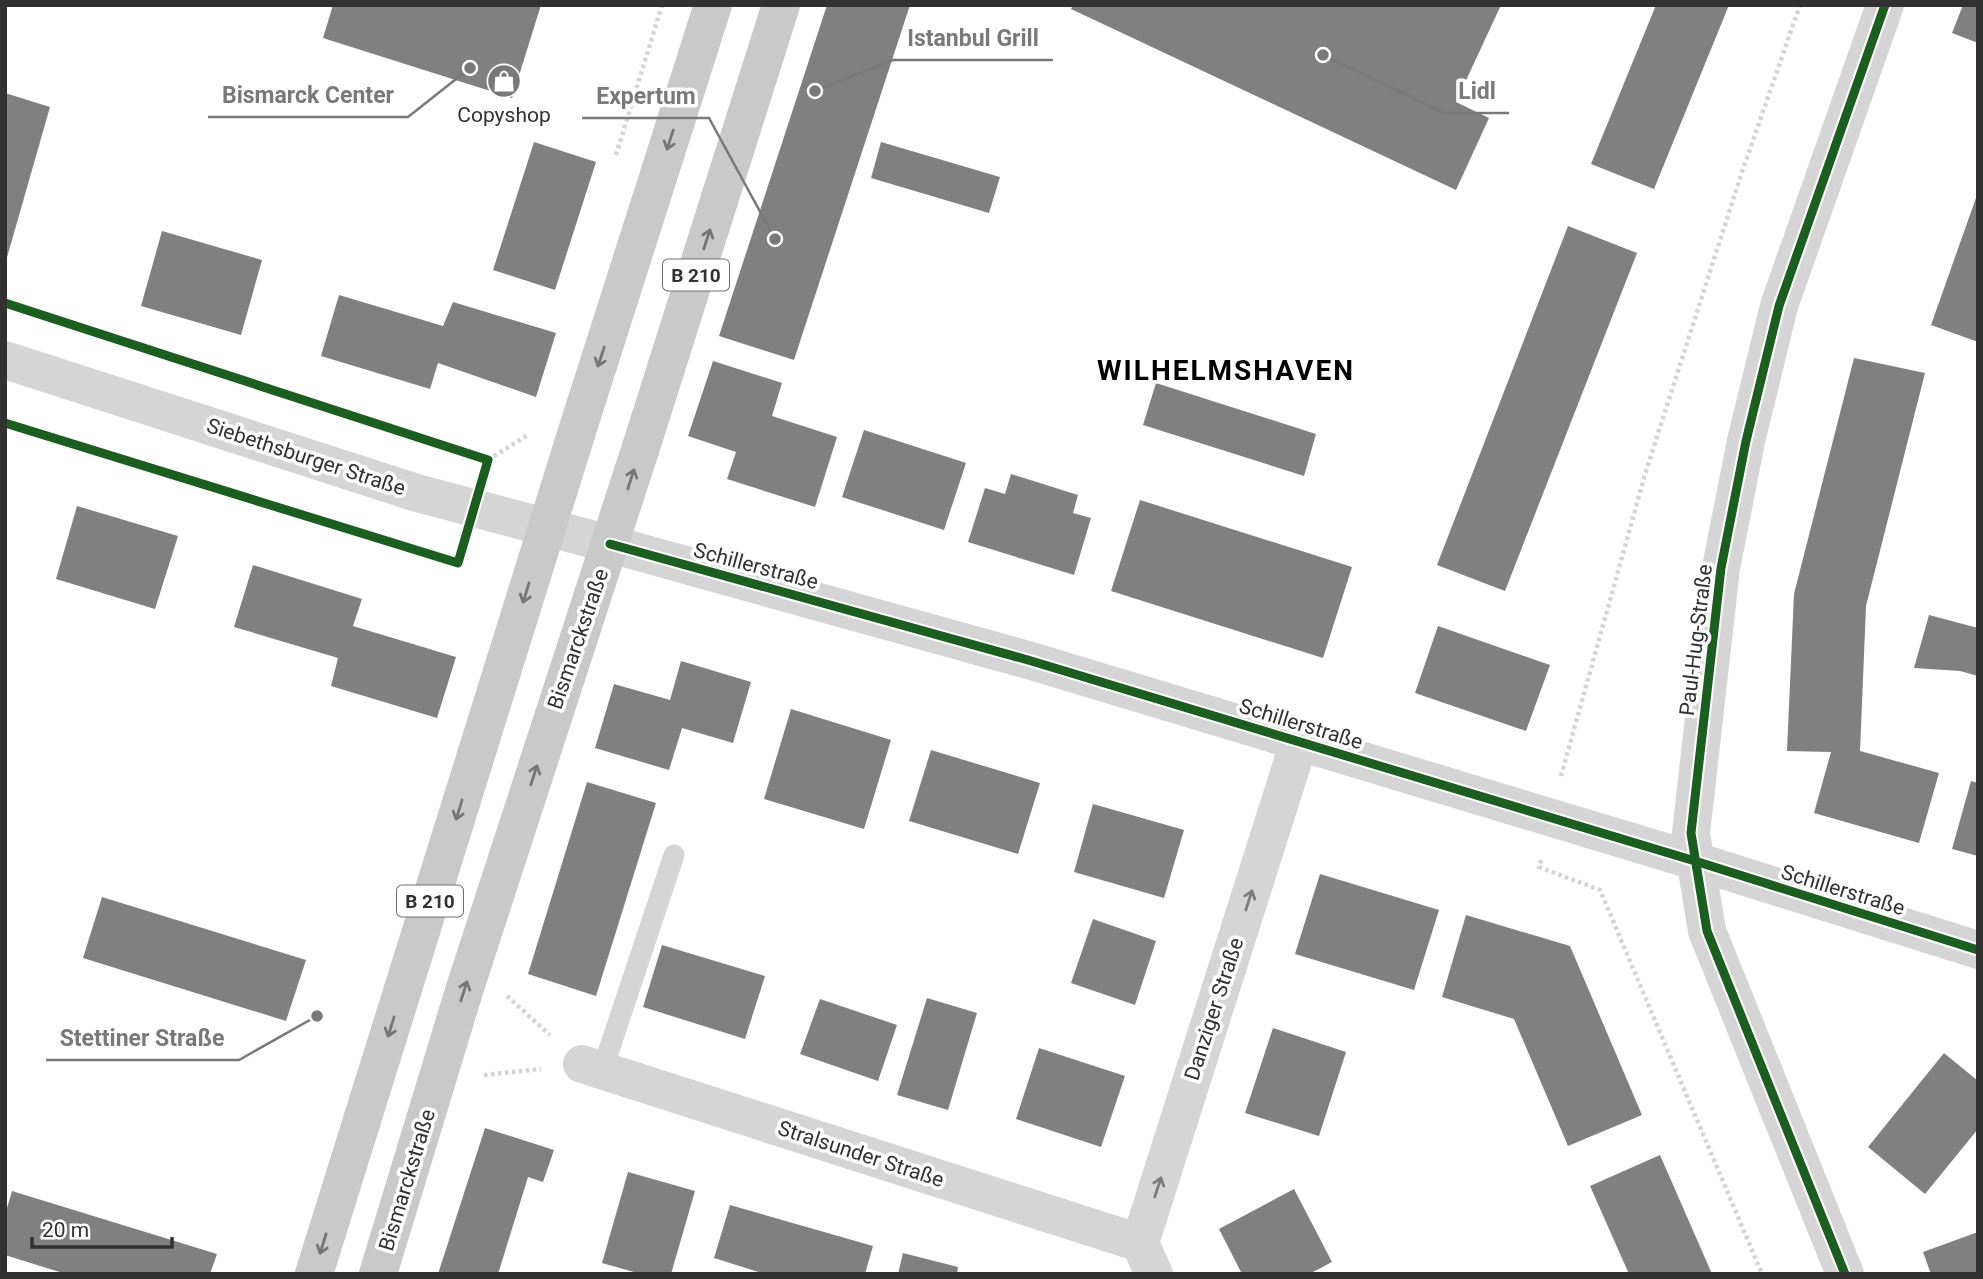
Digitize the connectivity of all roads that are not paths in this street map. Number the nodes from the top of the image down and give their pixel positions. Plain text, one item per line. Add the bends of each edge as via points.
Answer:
1 (713, 5) edge
2 (781, 5) edge
3 (1885, 5) edge
4 (5, 360) edge
5 (547, 527) junction
6 (610, 544) junction
7 (1298, 742) junction
8 (674, 855) dead end
9 (1695, 862) junction
10 (1978, 950) edge
11 (592, 1068) joint
12 (1147, 1259) edge
13 (314, 1274) edge
14 (378, 1274) edge
15 (1845, 1274) edge

1 -> 5 main road, B 210
6 -> 2 main road, Bismarckstraße / B 210
3 - 9 street, Paul-Hug-Straße via 1779,306 1746,441 1721,568 1692,826
4 - 5 street, Siebethsburger Straße via 417,493
5 - 6 street, Siebethsburger Straße
5 -> 13 main road, B 210
6 - 7 street, Schillerstraße via 1028,660
14 -> 6 main road, Bismarckstraße / B 210
7 - 9 street, Schillerstraße
12 -> 7 street, Danziger Straße
8 - 11 lane
9 - 10 street, Schillerstraße
9 - 15 street, Paul-Hug-Straße via 1707,931
11 - 12 street, Stralsunder Straße

